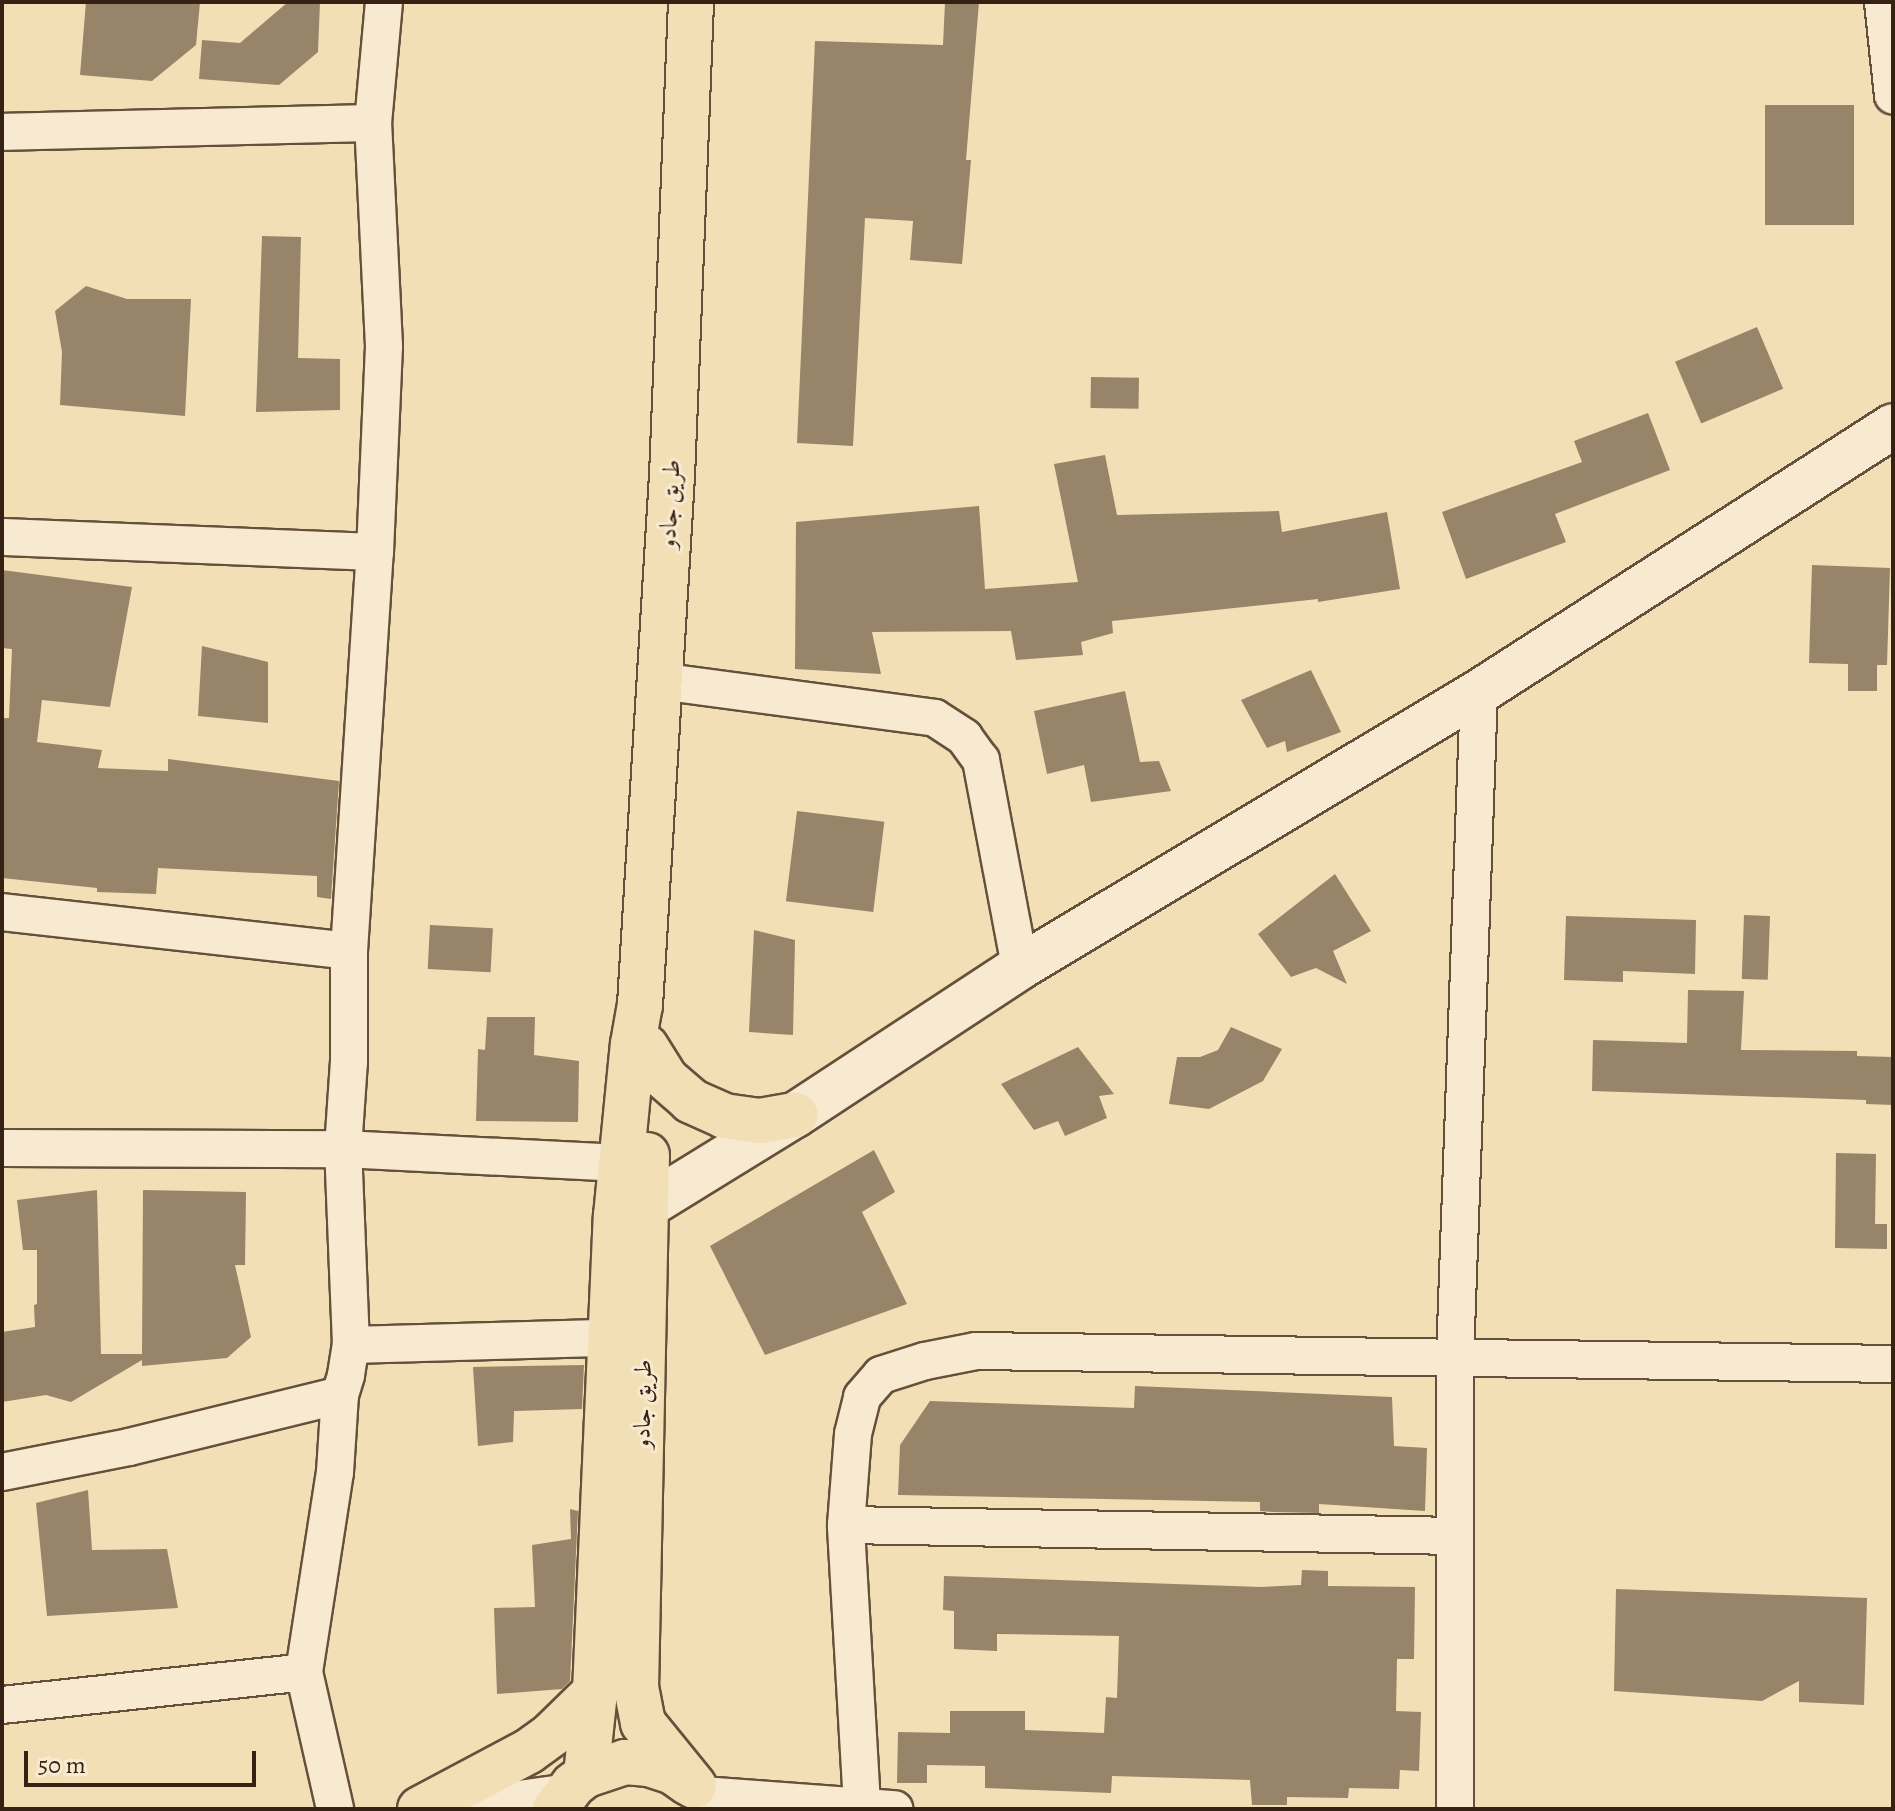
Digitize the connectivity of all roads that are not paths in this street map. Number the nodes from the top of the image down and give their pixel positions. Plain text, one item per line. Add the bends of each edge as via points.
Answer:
1 (384, 2) edge
2 (691, 2) edge
3 (1883, 2) edge
4 (1893, 95) edge
5 (373, 123) junction
6 (2, 132) edge
7 (1893, 426) edge
8 (2, 537) edge
9 (375, 552) junction
10 (659, 681) junction
11 (1479, 692) junction
12 (2, 912) edge
13 (349, 951) junction
14 (1020, 967) junction
15 (643, 1026) junction
16 (795, 1115) junction
17 (2, 1148) edge
18 (343, 1149) junction
19 (621, 1163) junction
20 (631, 1211) junction
21 (608, 1338) junction
22 (351, 1345) junction
23 (1455, 1358) junction
24 (1893, 1364) edge
25 (340, 1395) junction
26 (2, 1472) edge
27 (846, 1525) junction
28 (1455, 1536) junction
29 (304, 1672) junction
30 (595, 1692) junction
31 (2, 1705) edge
32 (567, 1794) edge
33 (702, 1797) edge
34 (871, 1808) edge
35 (335, 1809) edge
36 (420, 1809) edge
37 (477, 1809) edge
38 (1455, 1809) edge

1 - 5 street
2 - 10 highway, طريق جادو
3 - 4 street
5 - 6 street
5 - 9 street via 384,346
7 - 11 street
8 - 9 street
9 - 13 street
10 - 14 street via 935,718 964,737 981,760
10 - 15 highway, طريق جادو
11 - 14 street
11 - 23 street
12 - 13 street
13 - 18 street
14 - 16 street
15 - 16 highway via 665,1078 691,1101 760,1121
15 - 19 highway, طريق جادو via 633,1044
15 - 20 highway, طريق جادو
16 - 20 street
17 - 18 street
18 - 19 street
18 - 22 street
19 - 20 highway, طريق جادو
20 - 21 highway, طريق جادو
20 - 33 highway, طريق جادو via 636,1687 643,1723
21 - 22 street
21 - 30 highway, طريق جادو
22 - 25 street
23 - 24 street
23 - 27 street via 976,1351 925,1361 881,1375 862,1397 853,1434
23 - 28 street
25 - 26 street
25 - 29 street via 335,1472
27 - 28 street
27 - 34 street
28 - 38 street
29 - 31 street
29 - 35 street
30 - 32 highway, طريق جادو
30 - 36 highway via 529,1751
32 - 33 highway via 625,1762 673,1772
32 - 37 street
33 - 34 street

